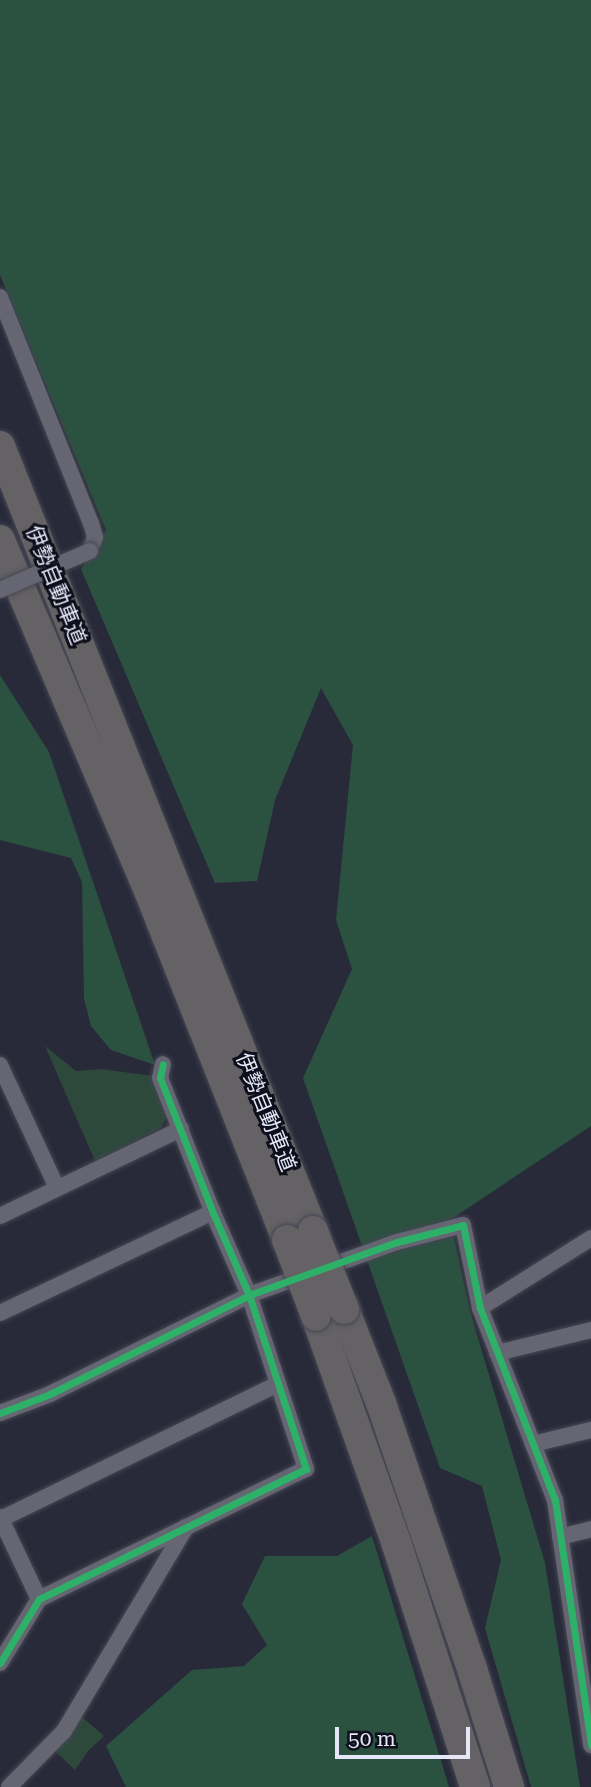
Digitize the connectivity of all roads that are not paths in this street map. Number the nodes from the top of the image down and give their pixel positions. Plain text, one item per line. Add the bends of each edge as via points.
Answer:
1 (0, 297) edge
2 (0, 446) edge
3 (0, 540) edge
4 (0, 590) edge
5 (163, 1064) dead end
6 (0, 1065) edge
7 (181, 1129) junction
8 (57, 1188) junction
9 (213, 1212) junction
10 (0, 1216) edge
11 (300, 1236) junction
12 (591, 1238) edge
13 (250, 1295) junction
14 (480, 1308) junction
15 (330, 1312) junction
16 (0, 1313) edge
17 (591, 1330) edge
18 (497, 1353) junction
19 (278, 1384) junction
20 (0, 1413) edge
21 (591, 1430) edge
22 (533, 1444) junction
23 (0, 1518) edge
24 (187, 1526) junction
25 (591, 1529) edge
26 (560, 1536) junction
27 (39, 1599) junction
28 (583, 1631) edge
29 (0, 1663) edge
30 (590, 1734) edge
31 (9, 1787) edge
32 (475, 1787) edge
33 (509, 1787) edge

1 - 4 street, bridge via 94,537 90,551
2 - 11 highway, 伊勢自動車道
3 - 11 highway, 伊勢自動車道
5 - 7 street via 160,1078
6 - 8 street
7 - 8 street
7 - 9 street
8 - 10 street
9 - 13 street
9 - 16 street
11 - 15 highway, 伊勢自動車道, bridge
12 - 14 street
13 - 14 street via 397,1242 463,1225
13 - 19 street
13 - 20 street via 50,1394
14 - 18 street
15 - 32 highway, 伊勢自動車道
15 - 33 highway, 伊勢自動車道 via 381,1403
17 - 18 street
18 - 22 street
19 - 23 street
19 - 24 street via 306,1469
21 - 22 street
22 - 26 street via 555,1500
23 - 27 street
24 - 27 street
24 - 31 street via 64,1731
25 - 26 street
26 - 28 street
27 - 29 street
28 - 30 street

